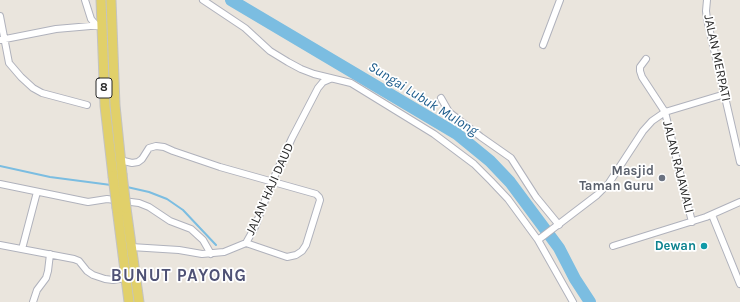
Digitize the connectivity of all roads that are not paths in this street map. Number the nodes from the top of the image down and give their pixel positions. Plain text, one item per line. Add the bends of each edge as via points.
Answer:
1 (85, 0) edge
2 (101, 0) edge
3 (111, 0) edge
4 (203, 0) edge
5 (560, 0) edge
6 (707, 0) edge
7 (0, 16) edge
8 (99, 25) junction
9 (2, 40) edge
10 (543, 45) dead end
11 (646, 59) dead end
12 (330, 79) junction
13 (725, 94) junction
14 (441, 98) dead end
15 (87, 105) dead end
16 (665, 112) junction
17 (737, 136) edge
18 (120, 160) junction
19 (740, 162) edge
20 (117, 175) junction
21 (272, 182) junction
22 (0, 184) edge
23 (37, 192) junction
24 (740, 202) edge
25 (122, 208) junction
26 (712, 215) junction
27 (692, 222) junction
28 (557, 226) junction
29 (539, 239) junction
30 (246, 243) junction
31 (0, 245) edge
32 (613, 246) dead end
33 (132, 247) junction
34 (22, 249) junction
35 (50, 254) junction
36 (211, 254) junction
37 (126, 278) junction
38 (740, 284) edge
39 (33, 302) edge
40 (129, 302) edge
41 (139, 302) edge
42 (573, 302) edge

1 - 8 street via 92,21
2 - 8 main road, 8
3 - 18 main road, 8
4 - 12 street via 245,28 270,51 301,70
5 - 10 street
6 - 13 street, JALAN MERPATI via 706,19
7 - 9 street
8 - 9 street via 56,29
8 - 20 main road, 8 via 105,106
9 - 15 street via 9,63 33,88 58,98
11 - 16 street, JALAN RAJAWALI via 640,67 642,76
12 - 21 street, JALAN HAJI DAUD via 318,88
12 - 29 street via 351,83 434,134 474,164 508,199
13 - 16 street
13 - 17 street, JALAN MERPATI
14 - 28 street via 449,112 511,158
16 - 27 street, JALAN RAJAWALI
16 - 28 street via 643,131 609,183
17 - 19 street, JALAN MERPATI
18 - 20 main road, 8
18 - 21 street via 138,162 149,148 164,147
20 - 25 main road, 8, bridge
21 - 30 street, JALAN HAJI DAUD via 255,227
21 - 30 street via 319,197 306,245 296,255 287,257
22 - 23 street
23 - 34 street
23 - 36 street via 88,202 107,199 139,203 170,221 191,229 203,240
24 - 26 street
25 - 33 main road, 8
25 - 37 main road, 8
26 - 27 street
26 - 38 street
27 - 32 street
28 - 29 street
29 - 42 street
30 - 36 street, JALAN HAJI DAUD
31 - 34 street
33 - 36 street, JALAN HAJI DAUD
33 - 41 main road, 8
34 - 35 street
35 - 37 street via 79,261 87,271 105,279
35 - 39 street via 46,278 37,290
37 - 40 main road, 8

